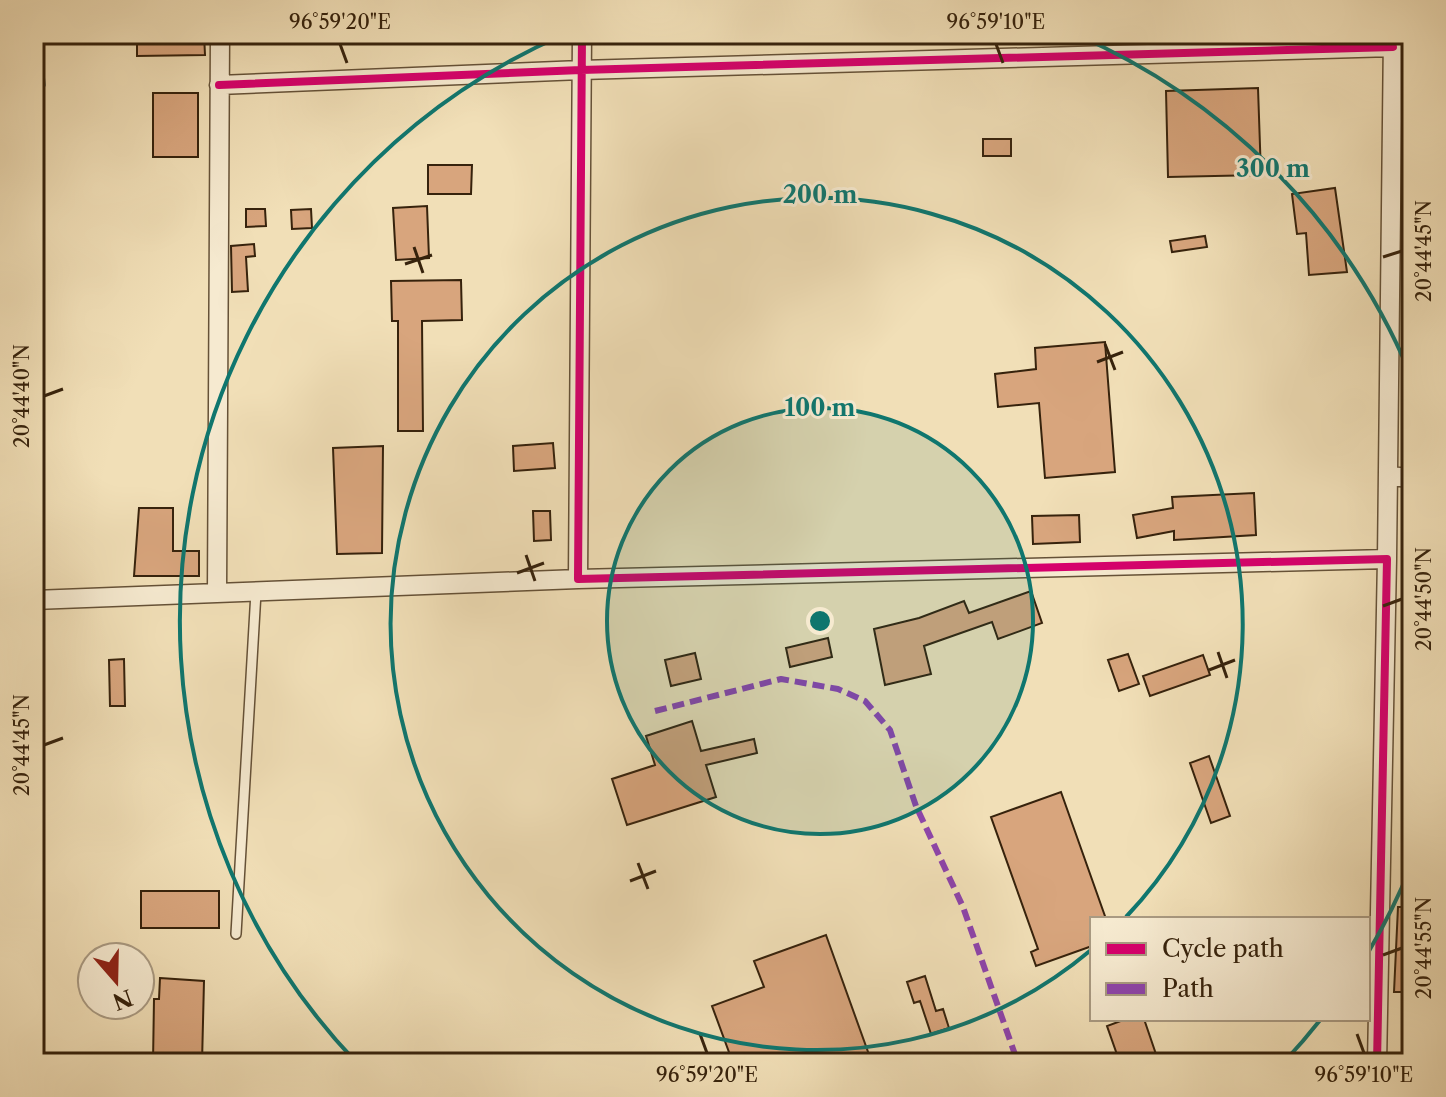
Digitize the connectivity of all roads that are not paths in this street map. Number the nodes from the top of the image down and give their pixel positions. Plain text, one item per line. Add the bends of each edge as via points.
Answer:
1 (220, 34) edge
2 (582, 34) edge
3 (1393, 40) edge
4 (581, 70) junction
5 (219, 85) junction
6 (1388, 476) junction
7 (1412, 478) edge
8 (1387, 559) junction
9 (578, 579) junction
10 (256, 592) junction
11 (217, 593) junction
12 (34, 600) edge
13 (236, 934) dead end
14 (1377, 1063) edge

1 - 5 street
2 - 4 street
3 - 4 street
3 - 6 street
4 - 5 street
4 - 9 street
5 - 11 street
6 - 7 street
6 - 8 street
8 - 9 street
8 - 14 street
9 - 10 street
10 - 11 street
10 - 13 lane
11 - 12 street

